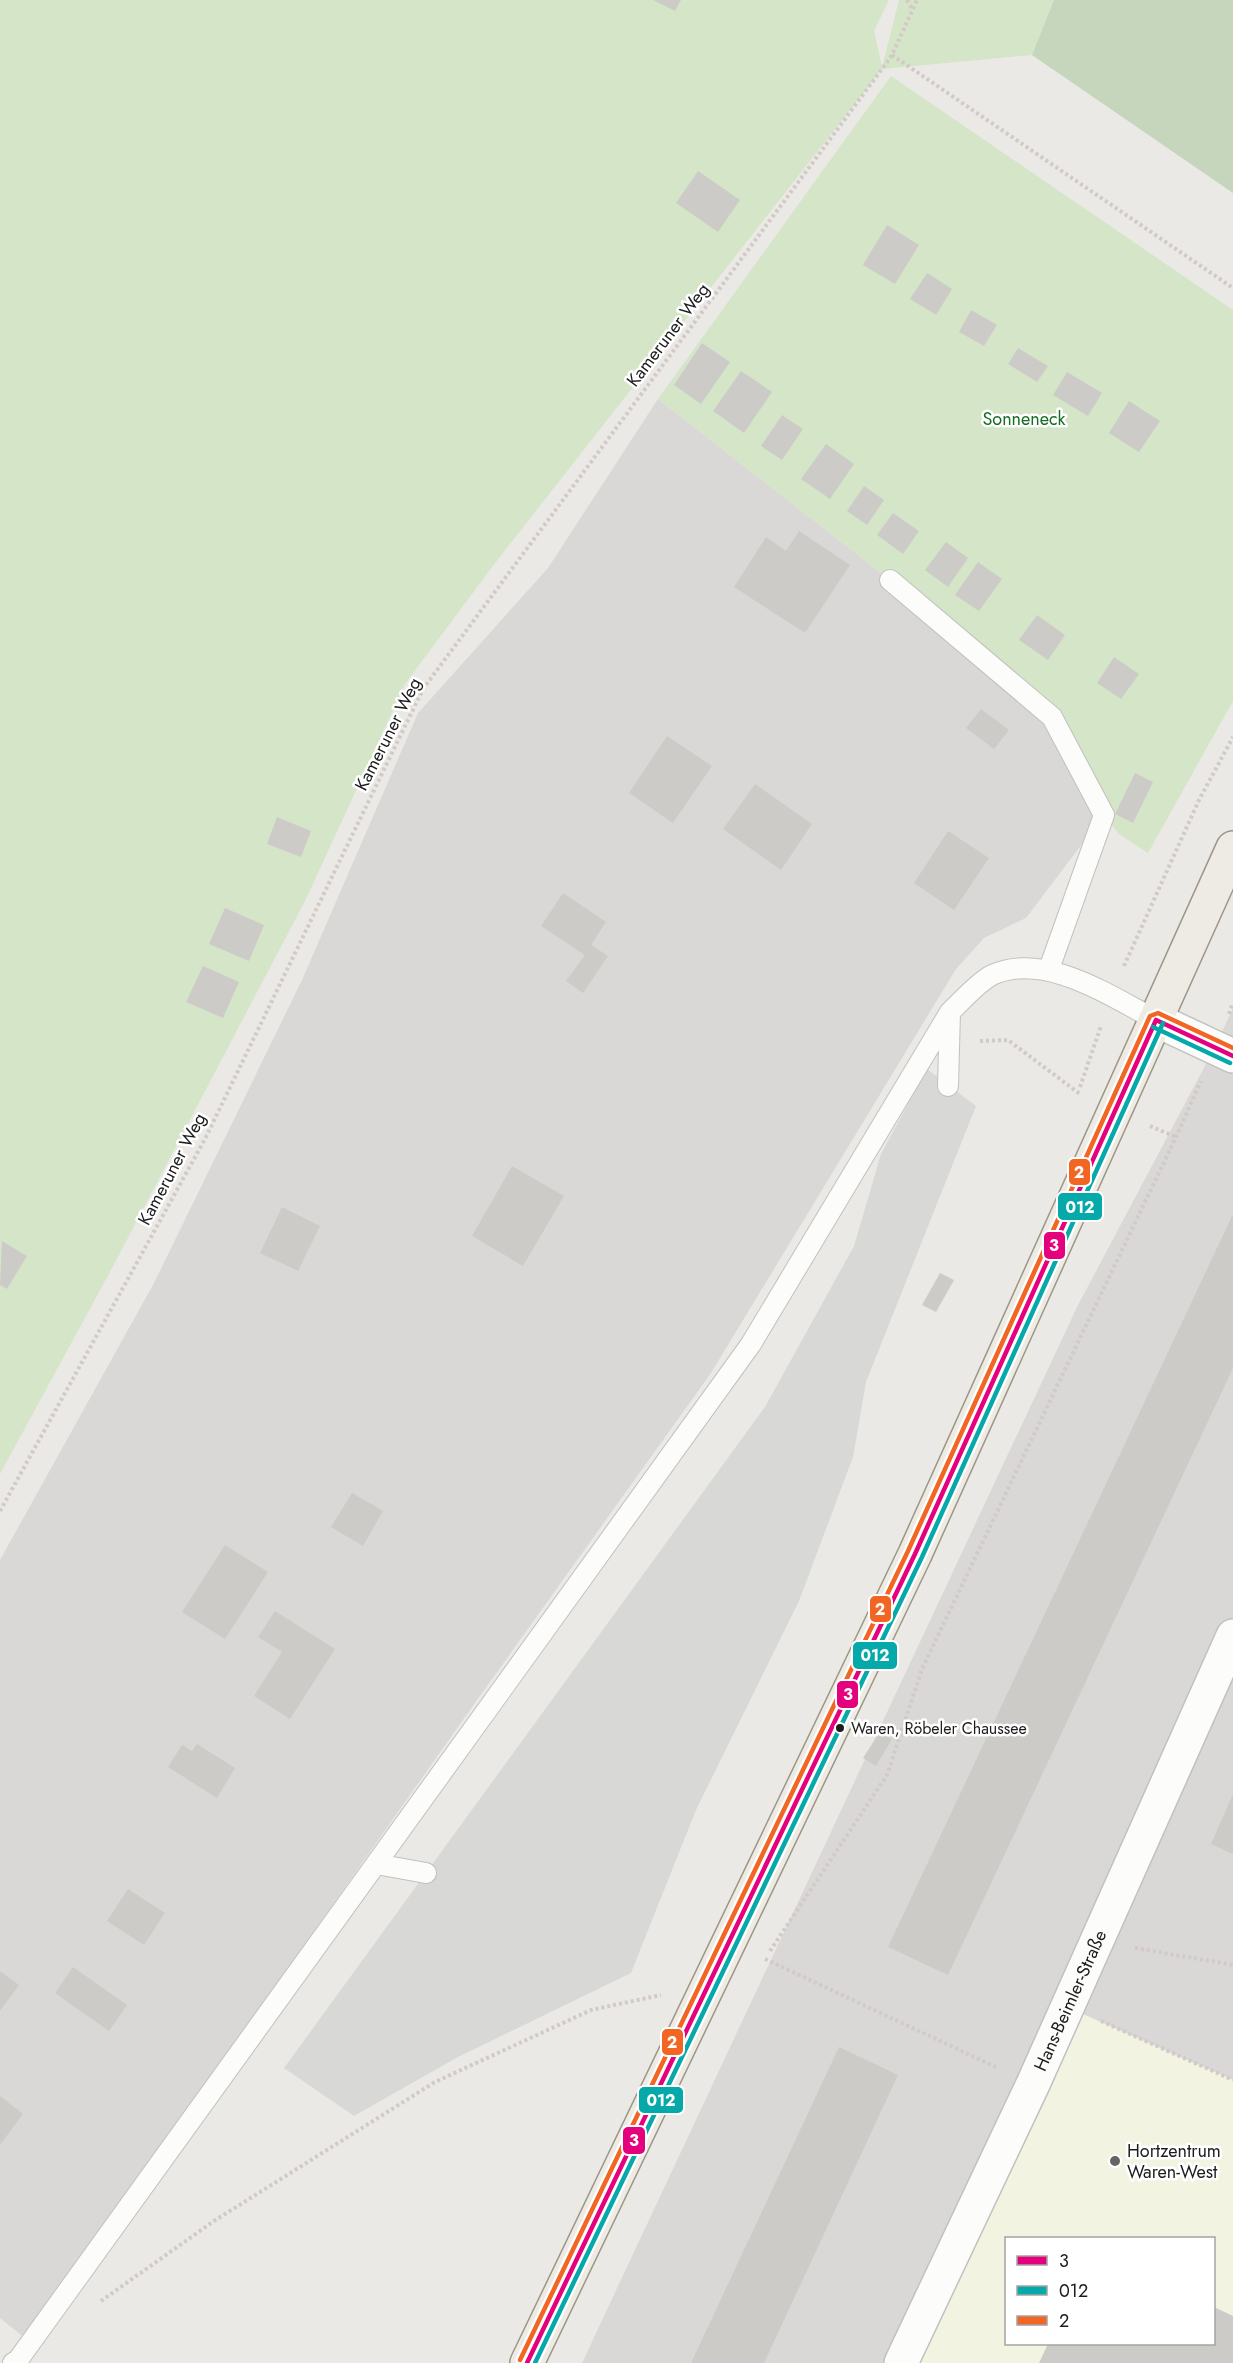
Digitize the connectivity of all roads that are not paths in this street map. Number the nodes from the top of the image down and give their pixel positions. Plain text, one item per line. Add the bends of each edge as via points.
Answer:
1 (890, 580) dead end
2 (1233, 848) edge
3 (1049, 969) junction
4 (950, 1012) junction
5 (1156, 1020) junction
6 (1224, 1051) edge
7 (948, 1086) dead end
8 (1233, 1636) edge
9 (376, 1864) junction
10 (426, 1874) dead end
11 (14, 2363) edge
12 (527, 2363) edge
13 (901, 2363) edge

1 - 3 lane via 1052,717 1104,815
2 - 5 main road
3 - 4 lane via 1020,968 991,976
3 - 5 lane
4 - 7 lane
4 - 9 lane via 751,1344
5 - 6 street
5 - 12 main road via 915,1554
8 - 13 street, Hans-Beimler-Straße via 1033,2084
9 - 10 lane
9 - 11 lane

